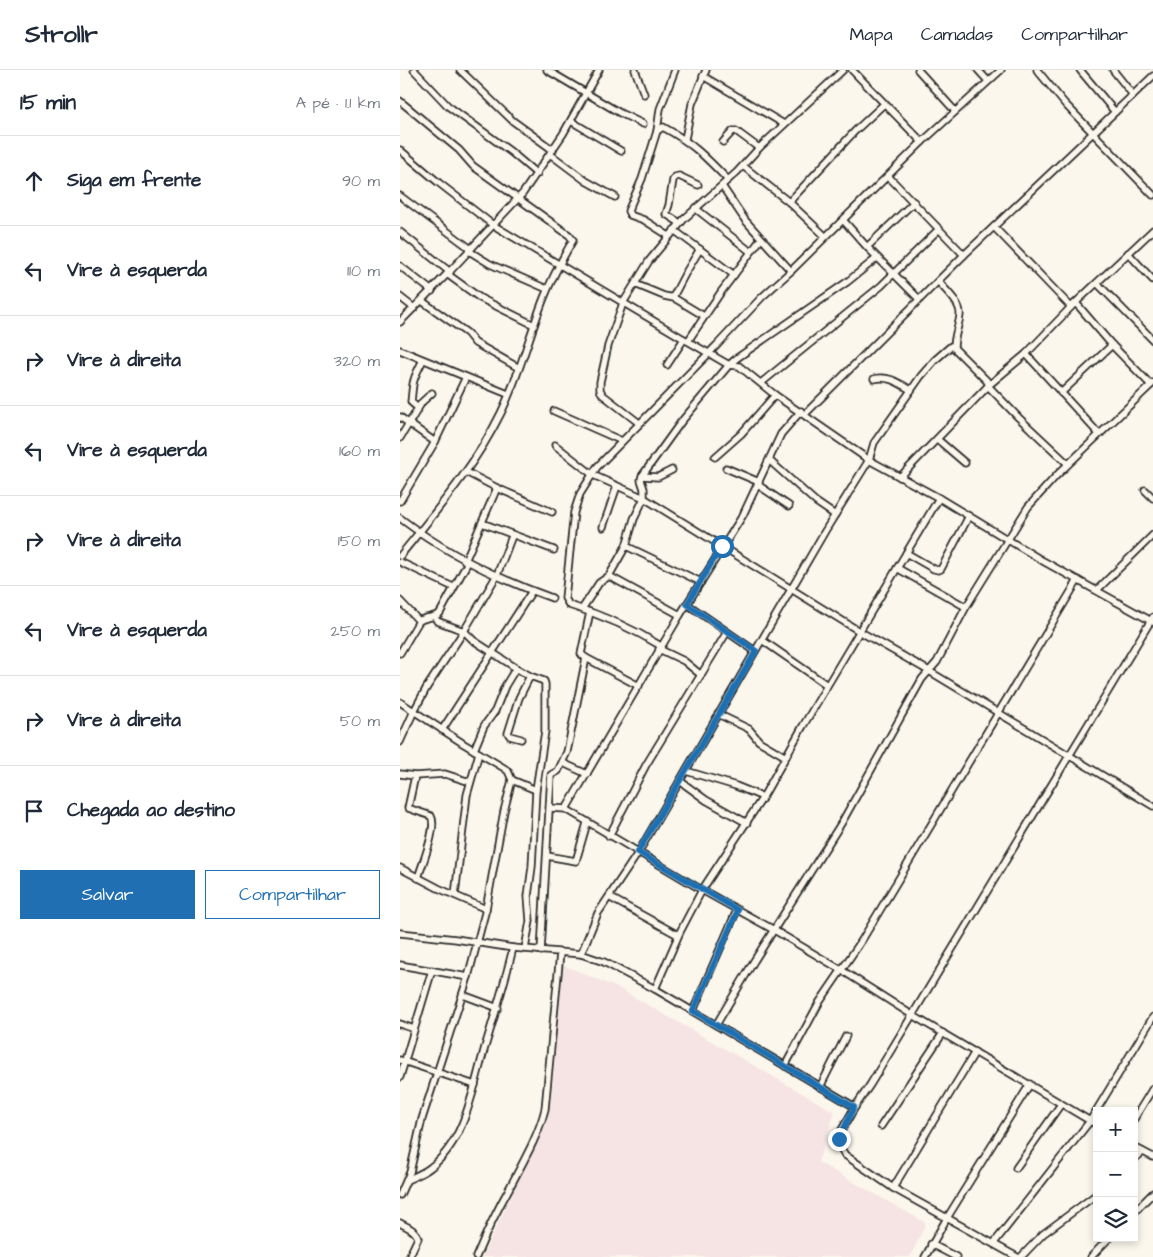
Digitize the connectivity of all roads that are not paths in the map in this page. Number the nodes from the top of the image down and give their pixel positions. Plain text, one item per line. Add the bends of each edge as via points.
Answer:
1 (414, 70) edge
2 (460, 70) edge
3 (547, 70) edge
4 (599, 70) edge
5 (635, 70) edge
6 (675, 70) edge
7 (842, 70) edge
8 (852, 70) edge
9 (918, 70) edge
10 (978, 70) edge
11 (1001, 70) edge
12 (1037, 70) edge
13 (1080, 70) edge
14 (1112, 70) edge
15 (704, 72) edge
16 (1153, 76) edge
17 (988, 82) junction
18 (586, 93) junction
19 (644, 94) dead end
20 (1133, 95) junction
21 (400, 101) edge
22 (884, 104) junction
23 (955, 111) junction
24 (1115, 112) junction
25 (571, 121) junction
26 (643, 124) dead end
27 (784, 124) junction
28 (657, 130) junction
29 (1093, 134) junction
30 (684, 139) junction
31 (722, 142) dead end
32 (922, 142) junction
33 (759, 148) junction
34 (400, 150) edge
35 (621, 151) dead end
36 (551, 152) junction
37 (743, 166) junction
38 (536, 174) junction
39 (888, 176) junction
40 (728, 180) junction
41 (698, 185) dead end
42 (722, 186) junction
43 (400, 196) edge
44 (1153, 196) edge
45 (615, 197) dead end
46 (518, 198) junction
47 (790, 202) junction
48 (914, 202) junction
49 (695, 208) junction
50 (843, 220) junction
51 (680, 223) junction
52 (494, 225) junction
53 (994, 227) junction
54 (939, 229) junction
55 (674, 230) junction
56 (1153, 230) edge
57 (400, 232) edge
58 (669, 236) junction
59 (825, 236) junction
60 (761, 239) junction
61 (866, 248) junction
62 (700, 249) junction
63 (470, 250) junction
64 (751, 252) junction
65 (1128, 253) junction
66 (964, 255) junction
67 (877, 258) junction
68 (559, 264) junction
69 (400, 266) edge
70 (791, 271) junction
71 (449, 273) junction
72 (734, 275) junction
73 (893, 275) junction
74 (1153, 280) edge
75 (938, 281) junction
76 (1097, 283) junction
77 (635, 284) junction
78 (547, 289) junction
79 (432, 290) junction
80 (400, 297) edge
81 (674, 298) junction
82 (919, 299) junction
83 (422, 301) junction
84 (623, 303) junction
85 (1074, 305) junction
86 (414, 308) junction
87 (704, 316) junction
88 (400, 322) edge
89 (534, 325) junction
90 (686, 340) junction
91 (1153, 340) edge
92 (1112, 345) junction
93 (954, 348) junction
94 (400, 350) edge
95 (708, 353) junction
96 (1026, 354) junction
97 (423, 360) junction
98 (729, 364) junction
99 (667, 365) dead end
100 (519, 368) junction
101 (466, 376) junction
102 (874, 379) dead end
103 (761, 383) junction
104 (1152, 384) edge
105 (989, 385) junction
106 (910, 390) junction
107 (432, 393) dead end
108 (1061, 393) junction
109 (508, 394) junction
110 (776, 394) junction
111 (418, 408) junction
112 (554, 411) dead end
113 (803, 413) junction
114 (400, 417) edge
115 (639, 423) junction
116 (408, 424) junction
117 (1099, 434) junction
118 (400, 438) edge
119 (937, 439) junction
120 (622, 441) junction
121 (435, 442) junction
122 (555, 445) dead end
123 (715, 457) dead end
124 (869, 460) junction
125 (770, 461) junction
126 (965, 463) dead end
127 (1068, 464) junction
128 (726, 468) dead end
129 (672, 470) dead end
130 (466, 472) junction
131 (593, 475) junction
132 (642, 476) junction
133 (900, 477) junction
134 (759, 483) junction
135 (617, 486) junction
136 (497, 488) junction
137 (1145, 490) dead end
138 (644, 498) junction
139 (939, 498) junction
140 (1153, 498) edge
141 (400, 501) edge
142 (789, 506) dead end
143 (552, 512) dead end
144 (835, 515) junction
145 (969, 516) junction
146 (400, 518) edge
147 (482, 523) junction
148 (603, 527) dead end
149 (419, 532) junction
150 (1153, 535) edge
151 (512, 536) junction
152 (1009, 540) junction
153 (626, 546) junction
154 (722, 546) junction
155 (554, 550) dead end
156 (906, 553) junction
157 (400, 556) edge
158 (400, 562) edge
159 (467, 562) junction
160 (897, 568) junction
161 (497, 575) junction
162 (609, 576) junction
163 (1078, 580) junction
164 (701, 582) junction
165 (453, 587) junction
166 (792, 589) junction
167 (1097, 590) junction
168 (532, 591) junction
169 (552, 598) dead end
170 (400, 601) edge
171 (687, 604) junction
172 (966, 607) junction
173 (582, 609) junction
174 (590, 612) junction
175 (680, 615) junction
176 (435, 617) junction
177 (1152, 620) edge
178 (419, 621) junction
179 (464, 631) junction
180 (859, 631) junction
181 (727, 632) junction
182 (762, 640) junction
183 (660, 648) junction
184 (756, 651) junction
185 (492, 652) junction
186 (400, 653) edge
187 (586, 658) junction
188 (516, 668) junction
189 (929, 671) junction
190 (701, 675) junction
191 (530, 676) junction
192 (827, 685) junction
193 (639, 686) junction
194 (400, 702) edge
195 (414, 711) junction
196 (999, 713) junction
197 (718, 714) junction
198 (442, 730) junction
199 (521, 740) dead end
200 (400, 742) edge
201 (477, 751) junction
202 (1070, 756) junction
203 (786, 757) junction
204 (563, 763) junction
205 (686, 771) junction
206 (400, 774) edge
207 (587, 774) junction
208 (415, 776) junction
209 (512, 780) junction
210 (680, 781) junction
211 (470, 782) junction
212 (536, 790) junction
213 (763, 797) junction
214 (1153, 806) edge
215 (550, 808) junction
216 (566, 809) junction
217 (586, 823) junction
218 (747, 823) junction
219 (608, 836) junction
220 (638, 852) junction
221 (547, 856) junction
222 (400, 868) edge
223 (418, 878) junction
224 (702, 890) junction
225 (455, 895) junction
226 (609, 897) junction
227 (486, 909) junction
228 (738, 910) junction
229 (774, 930) junction
230 (400, 933) edge
231 (678, 935) junction
232 (477, 942) junction
233 (513, 948) junction
234 (527, 950) junction
235 (539, 951) junction
236 (560, 953) junction
237 (581, 954) junction
238 (400, 965) edge
239 (432, 970) junction
240 (843, 971) junction
241 (468, 977) junction
242 (655, 989) junction
243 (463, 995) junction
244 (498, 1008) junction
245 (693, 1011) junction
246 (912, 1015) junction
247 (1153, 1017) edge
248 (400, 1024) edge
249 (716, 1025) junction
250 (414, 1029) junction
251 (943, 1033) junction
252 (846, 1036) dead end
253 (976, 1052) junction
254 (402, 1061) edge
255 (785, 1066) junction
256 (438, 1074) junction
257 (400, 1077) edge
258 (1030, 1084) junction
259 (475, 1085) junction
260 (820, 1087) junction
261 (1153, 1088) edge
262 (1062, 1104) junction
263 (854, 1107) junction
264 (1138, 1112) edge
265 (1090, 1121) junction
266 (1093, 1123) edge
267 (881, 1126) dead end
268 (1138, 1149) edge
269 (1143, 1152) junction
270 (1138, 1156) edge
271 (1153, 1157) edge
272 (1016, 1168) dead end
273 (407, 1180) junction
274 (894, 1188) junction
275 (1153, 1193) edge
276 (400, 1195) edge
277 (1093, 1197) edge
278 (1138, 1208) edge
279 (947, 1218) junction
280 (400, 1224) edge
281 (1105, 1242) edge
282 (994, 1243) junction
283 (931, 1244) junction
284 (927, 1256) edge
285 (409, 1257) edge
286 (476, 1257) edge
287 (956, 1257) edge
288 (1019, 1257) edge
289 (1092, 1257) edge

1 - 38 street via 448,106
2 - 36 street
3 - 18 street
4 - 18 street
5 - 19 street
6 - 28 street via 660,109
7 - 27 street
8 - 22 street
9 - 23 street
10 - 17 street
11 - 17 street
12 - 29 street
13 - 24 street
14 - 20 street
15 - 27 street
15 - 30 street
16 - 20 street
17 - 23 street
18 - 25 street
18 - 26 street
20 - 24 street
21 - 46 street via 474,166
22 - 32 street
22 - 47 street
23 - 32 street
24 - 29 street
25 - 35 street
25 - 36 street
27 - 33 street
28 - 30 street via 663,127
28 - 58 street via 628,212
29 - 44 street
29 - 53 street
30 - 40 street
31 - 33 street via 736,131
32 - 39 street
33 - 37 street
34 - 52 street
36 - 38 street
36 - 45 street via 586,180
37 - 40 street
37 - 47 street
38 - 46 street
39 - 48 street
39 - 50 street
40 - 42 street
41 - 51 street via 678,176 673,180 666,214
42 - 49 street
42 - 60 street
43 - 63 street
46 - 52 street
46 - 68 street via 572,238
47 - 59 street
48 - 54 street
48 - 61 street
49 - 51 street
49 - 64 street
50 - 59 street
50 - 61 street
51 - 55 street
52 - 63 street
52 - 68 street
53 - 66 street
53 - 85 street
54 - 66 street
54 - 73 street
55 - 58 street
55 - 62 street
56 - 65 street
57 - 71 street
58 - 77 street
59 - 70 street
60 - 64 street
60 - 70 street
61 - 67 street
62 - 72 street
62 - 81 street
63 - 71 street
63 - 78 street via 490,264
64 - 72 street
65 - 74 street
65 - 76 street
66 - 75 street
67 - 73 street
67 - 98 street
68 - 78 street
68 - 84 street
69 - 79 street
70 - 95 street
71 - 79 street
71 - 89 street via 480,298
72 - 87 street
73 - 82 street
73 - 103 street
75 - 82 street
75 - 93 street via 960,309
76 - 85 street
76 - 91 street
77 - 81 street
77 - 84 street
78 - 89 street
79 - 83 street
80 - 86 street
81 - 87 street
82 - 113 street
83 - 86 street
83 - 100 street via 467,333 475,343
84 - 90 street
84 - 115 street via 608,346 600,390
85 - 92 street
85 - 96 street
86 - 88 street
87 - 90 street
89 - 100 street
90 - 95 street
90 - 99 street
92 - 104 street
92 - 108 street
93 - 105 street
93 - 106 street via 951,346 936,360
94 - 97 street
95 - 98 street
95 - 115 street
96 - 105 street
96 - 108 street
97 - 101 street
97 - 111 street via 411,399
98 - 103 street via 739,366
98 - 132 street via 675,429
100 - 109 street
101 - 109 street
101 - 121 street
102 - 106 street via 893,380
103 - 110 street
104 - 117 street
105 - 119 street
105 - 127 street
106 - 124 street via 874,443
107 - 111 street
108 - 117 street
109 - 130 street via 502,411
110 - 113 street
110 - 123 street via 741,434
111 - 116 street
112 - 120 street
113 - 124 street
113 - 125 street via 782,434
114 - 116 street
115 - 120 street
116 - 118 street
116 - 121 street
117 - 127 street
119 - 126 street
119 - 133 street
120 - 131 street
121 - 141 street
122 - 131 street
124 - 133 street
124 - 144 street
125 - 134 street
125 - 144 street
127 - 152 street via 1028,507
128 - 134 street
129 - 132 street via 658,477
130 - 136 street
130 - 149 street
131 - 135 street
131 - 173 street via 580,494 574,512 565,598 569,605
132 - 138 street
133 - 139 street
134 - 142 street
134 - 154 street
135 - 138 street
135 - 148 street
136 - 143 street
136 - 147 street
137 - 140 street
138 - 153 street
138 - 154 street
139 - 145 street
139 - 156 street
144 - 166 street
145 - 152 street
145 - 156 street via 941,569 934,569
146 - 149 street
147 - 151 street
147 - 159 street
149 - 157 street
149 - 159 street
150 - 167 street
151 - 155 street
151 - 161 street
152 - 163 street
152 - 172 street
153 - 162 street
153 - 164 street
154 - 164 street
154 - 166 street
156 - 160 street
158 - 165 street
159 - 161 street
159 - 165 street
160 - 172 street
160 - 180 street
161 - 168 street
161 - 179 street
162 - 173 street via 600,583
162 - 175 street
163 - 167 street
163 - 196 street
164 - 171 street
165 - 176 street
166 - 180 street
166 - 182 street
167 - 177 street
168 - 169 street
168 - 185 street
170 - 178 street
171 - 175 street
171 - 181 street
172 - 189 street
173 - 174 street
174 - 183 street via 634,630
174 - 187 street via 580,653
175 - 183 street
176 - 178 street
176 - 179 street via 437,621
177 - 202 street via 1106,691
178 - 186 street
179 - 185 street
179 - 195 street
180 - 189 street
180 - 192 street
181 - 184 street
181 - 190 street
182 - 184 street
182 - 192 street
183 - 190 street
183 - 193 street
184 - 197 street
185 - 188 street
185 - 198 street
187 - 193 street
187 - 204 street
188 - 191 street
188 - 201 street via 496,711 484,726
189 - 196 street
189 - 229 street via 842,822
190 - 219 street via 650,758
191 - 199 street via 508,733
191 - 212 street via 546,684 545,731
192 - 203 street
193 - 207 street
194 - 195 street
195 - 198 street
195 - 200 street
196 - 202 street
196 - 240 street
197 - 203 street via 749,729 759,741
197 - 205 street
198 - 201 street
201 - 209 street via 504,768
201 - 211 street
202 - 214 street
202 - 246 street
203 - 213 street
204 - 207 street
204 - 215 street via 558,772 551,775
205 - 210 street
205 - 213 street
206 - 208 street
207 - 216 street
208 - 211 street via 445,774
208 - 223 street via 408,808 431,816 433,820
209 - 212 street
209 - 227 street
210 - 218 street
210 - 220 street
211 - 225 street
212 - 234 street
213 - 218 street
215 - 216 street
215 - 221 street
216 - 217 street
217 - 219 street
217 - 221 street via 576,861
218 - 224 street
219 - 220 street
220 - 224 street
220 - 226 street
221 - 235 street
222 - 223 street
223 - 225 street
224 - 228 street
224 - 231 street
225 - 227 street
226 - 231 street
226 - 237 street via 598,913
227 - 232 street
228 - 229 street
228 - 245 street
229 - 240 street
229 - 249 street
230 - 232 street
231 - 242 street
232 - 233 street
232 - 241 street
233 - 234 street
233 - 244 street
234 - 235 street
235 - 236 street
236 - 237 street
236 - 286 street via 545,1109 527,1155
237 - 242 street via 604,962
238 - 239 street
239 - 241 street
239 - 250 street
240 - 246 street
240 - 255 street via 822,999
241 - 243 street
242 - 245 street
243 - 244 street
243 - 256 street
244 - 259 street
245 - 249 street
246 - 251 street
246 - 263 street
247 - 265 street
248 - 250 street
249 - 255 street
250 - 254 street
251 - 253 street
251 - 267 street
252 - 260 street
253 - 258 street
253 - 274 street
254 - 256 street
254 - 257 street
255 - 260 street
256 - 259 street
256 - 273 street via 422,1119
258 - 262 street
258 - 279 street
259 - 273 street via 451,1144 430,1168
260 - 263 street
261 - 264 street
262 - 265 street
262 - 272 street
263 - 274 street via 840,1133 841,1150
265 - 266 street
265 - 282 street
268 - 269 street
269 - 270 street
269 - 271 street
273 - 276 street
274 - 279 street
275 - 278 street
277 - 288 street via 1043,1234
279 - 282 street
279 - 283 street
280 - 285 street via 417,1233 418,1238
281 - 289 street
282 - 288 street
283 - 284 street
283 - 287 street

